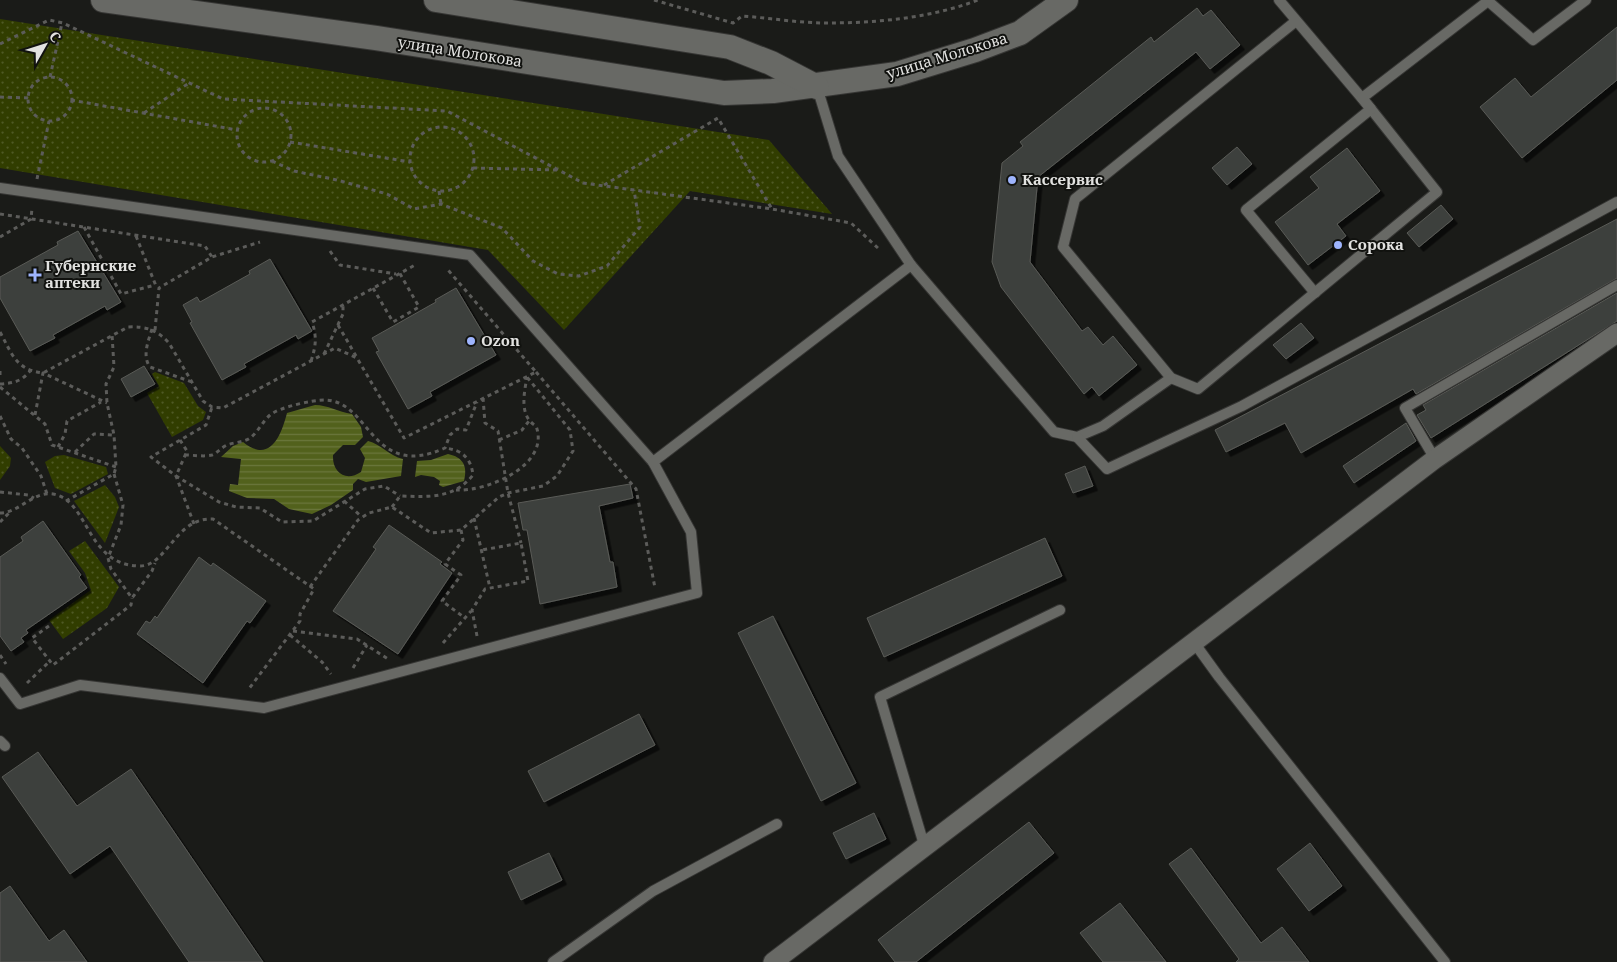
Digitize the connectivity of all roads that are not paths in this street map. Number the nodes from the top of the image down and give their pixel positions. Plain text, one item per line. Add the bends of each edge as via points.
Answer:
1 (103, 0) edge
2 (436, 0) edge
3 (1066, 0) edge
4 (1279, 0) edge
5 (1586, 0) edge
6 (1488, 1) edge
7 (1296, 21) junction
8 (817, 87) junction
9 (1362, 98) junction
10 (1371, 109) junction
11 (0, 188) edge
12 (1617, 202) edge
13 (911, 265) junction
14 (1617, 285) edge
15 (1315, 293) junction
16 (1617, 333) edge
17 (1171, 378) junction
18 (1077, 436) junction
19 (1435, 459) junction
20 (653, 462) junction
21 (1060, 610) dead end
22 (1193, 641) junction
23 (0, 678) edge
24 (777, 824) dead end
25 (924, 848) junction
26 (552, 962) edge
27 (773, 962) edge
28 (1445, 962) edge

1 - 8 street, улица Молокова via 376,38 724,93
2 - 8 street via 730,47 771,63
3 - 8 street, улица Молокова via 1020,33 975,50 897,74
4 - 7 lane
5 - 6 lane via 1533,40
6 - 9 lane
7 - 9 lane
7 - 17 lane via 1075,199 1063,247
8 - 13 lane via 838,156
9 - 10 lane
10 - 15 lane via 1437,192
10 - 15 lane via 1246,210
11 - 20 lane via 470,255
12 - 18 lane via 1242,406 1107,469
13 - 18 lane via 1054,432
13 - 20 lane
14 - 19 lane via 1405,408
15 - 17 lane via 1198,389
16 - 19 street
17 - 18 lane via 1103,426
19 - 22 street
20 - 23 lane via 690,532 697,593 264,708 80,685 20,704
21 - 25 lane via 880,696
22 - 25 street
22 - 28 lane via 1218,677
24 - 26 lane via 653,891
25 - 27 street

